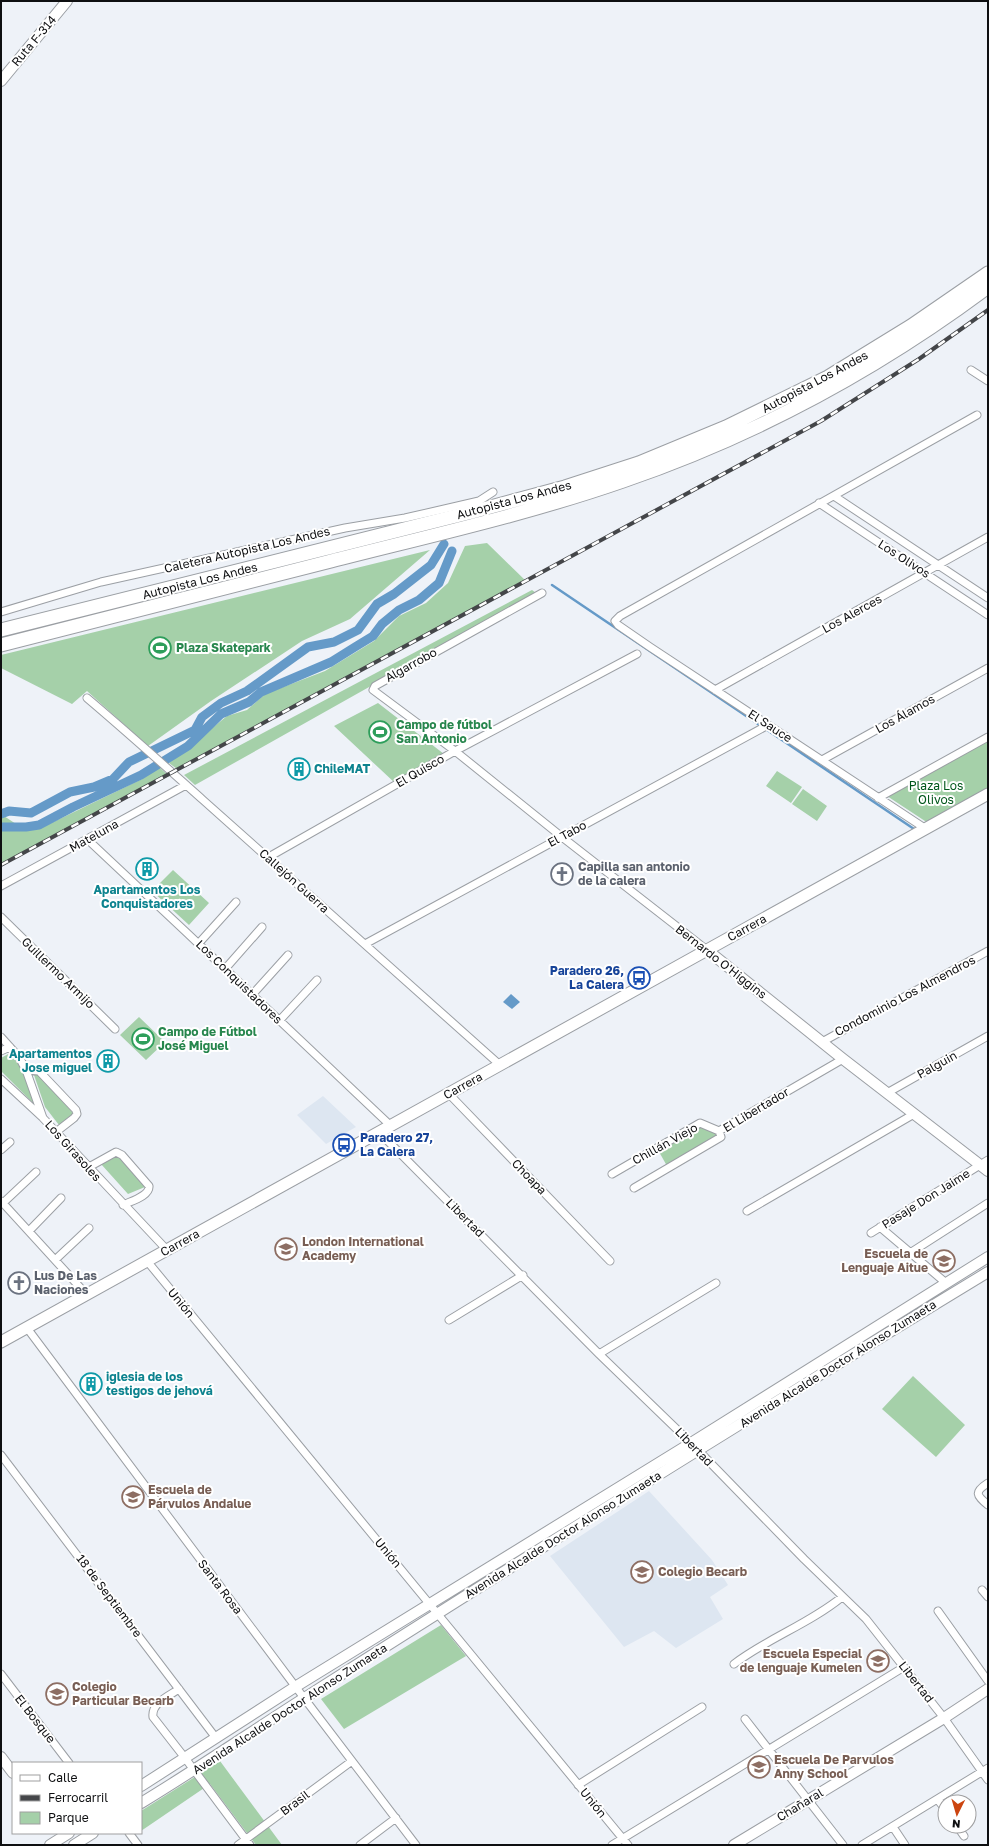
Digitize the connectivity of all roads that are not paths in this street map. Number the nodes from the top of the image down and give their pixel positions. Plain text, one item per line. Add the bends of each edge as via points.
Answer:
1 (67, 1) edge
2 (1, 81) edge
3 (988, 272) edge
4 (988, 287) edge
5 (971, 370) dead end
6 (988, 381) edge
7 (977, 415) dead end
8 (493, 492) dead end
9 (834, 496) junction
10 (819, 503) junction
11 (988, 537) edge
12 (938, 566) junction
13 (925, 573) junction
14 (542, 593) dead end
15 (988, 598) edge
16 (1, 612) edge
17 (988, 615) edge
18 (1, 630) edge
19 (1, 645) edge
20 (637, 654) dead end
21 (988, 668) edge
22 (715, 690) junction
23 (87, 698) dead end
24 (768, 725) junction
25 (988, 737) edge
26 (455, 751) junction
27 (822, 760) junction
28 (186, 785) junction
29 (988, 794) edge
30 (878, 798) junction
31 (926, 829) junction
32 (562, 837) junction
33 (87, 839) junction
34 (267, 858) junction
35 (1, 886) edge
36 (236, 902) dead end
37 (1, 917) edge
38 (262, 928) dead end
39 (199, 943) junction
40 (365, 944) junction
41 (708, 950) junction
42 (988, 952) edge
43 (288, 955) dead end
44 (225, 969) junction
45 (317, 980) dead end
46 (252, 995) junction
47 (279, 1021) junction
48 (115, 1029) dead end
49 (988, 1036) edge
50 (1, 1037) edge
51 (822, 1042) junction
52 (10, 1047) junction
53 (1, 1051) edge
54 (843, 1059) junction
55 (500, 1065) junction
56 (26, 1070) junction
57 (1, 1079) edge
58 (887, 1093) junction
59 (448, 1094) junction
60 (914, 1114) junction
61 (43, 1118) junction
62 (391, 1126) junction
63 (719, 1131) junction
64 (56, 1132) junction
65 (379, 1132) junction
66 (10, 1142) dead end
67 (1, 1150) edge
68 (985, 1165) edge
69 (88, 1167) junction
70 (36, 1172) dead end
71 (612, 1174) dead end
72 (634, 1188) dead end
73 (61, 1198) dead end
74 (2, 1202) edge
75 (988, 1203) edge
76 (123, 1205) junction
77 (747, 1211) dead end
78 (880, 1227) junction
79 (89, 1228) dead end
80 (29, 1231) junction
81 (871, 1233) dead end
82 (167, 1250) junction
83 (910, 1253) junction
84 (988, 1257) edge
85 (55, 1260) junction
86 (147, 1261) junction
87 (610, 1261) dead end
88 (523, 1275) junction
89 (986, 1275) edge
90 (716, 1282) dead end
91 (946, 1283) junction
92 (87, 1295) junction
93 (449, 1320) dead end
94 (27, 1328) junction
95 (1, 1342) edge
96 (599, 1354) junction
97 (691, 1443) junction
98 (698, 1450) junction
99 (1, 1455) edge
100 (988, 1483) edge
101 (988, 1505) edge
102 (982, 1590) dead end
103 (842, 1597) junction
104 (988, 1597) edge
105 (429, 1603) junction
106 (938, 1611) dead end
107 (438, 1614) junction
108 (734, 1664) dead end
109 (904, 1667) junction
110 (1, 1674) edge
111 (988, 1681) edge
112 (295, 1687) junction
113 (179, 1689) junction
114 (988, 1689) edge
115 (304, 1698) junction
116 (702, 1707) dead end
117 (944, 1718) junction
118 (745, 1719) dead end
119 (216, 1738) junction
120 (769, 1749) junction
121 (1, 1758) edge
122 (185, 1758) junction
123 (352, 1761) junction
124 (68, 1762) edge
125 (195, 1770) junction
126 (985, 1770) edge
127 (12, 1772) edge
128 (988, 1780) edge
129 (142, 1785) edge
130 (578, 1785) junction
131 (947, 1794) edge
132 (808, 1800) junction
133 (937, 1801) edge
134 (142, 1802) edge
135 (396, 1818) junction
136 (893, 1826) junction
137 (91, 1834) edge
138 (130, 1834) edge
139 (66, 1837) edge
140 (622, 1838) junction
141 (248, 1842) edge
142 (50, 1845) edge
143 (74, 1845) edge
144 (138, 1845) edge
145 (238, 1845) edge
146 (360, 1845) edge
147 (416, 1845) edge
148 (612, 1845) edge
149 (628, 1845) edge
150 (734, 1845) edge
151 (843, 1845) edge
152 (862, 1845) edge
153 (905, 1845) edge

1 - 2 street, Ruta F-314
3 - 18 highway, Autopista Los Andes via 911,326 828,377 726,427 639,463 472,512
4 - 19 highway, Autopista Los Andes via 917,338 829,390 733,437 638,476 585,494 441,533
5 - 6 street
7 - 9 street
8 - 16 street, Caletera Autopista Los Andes via 479,501 405,518 345,528 101,582
9 - 10 street
9 - 12 street, Los Olivos
10 - 13 street, Los Olivos
10 - 22 street, El Sauce via 615,621
11 - 12 street, Los Alerces
12 - 13 street, Los Alerces
12 - 15 street, Los Olivos
13 - 17 street, Los Olivos
13 - 22 street, Los Alerces
14 - 26 street, Algarrobo via 373,688
20 - 26 street, El Quisco
21 - 27 street, Los Álamos
22 - 24 street, El Sauce
23 - 28 street, Callejón Guerra
24 - 27 street, El Sauce
24 - 32 street, El Tabo
25 - 30 street
26 - 32 street, Bernardo O'Higgins
26 - 34 street, El Quisco
27 - 30 street, El Sauce
28 - 33 street, Mateluna
28 - 34 street, Callejón Guerra
29 - 31 main road, Carrera
30 - 31 street, El Sauce
31 - 41 main road, Carrera
32 - 40 street, El Tabo
32 - 41 street, Bernardo O'Higgins
33 - 35 street, Mateluna
33 - 39 street, Los Conquistadores
34 - 40 street, Callejón Guerra
36 - 39 street
37 - 48 street, Guillermo Armijo
38 - 44 street
39 - 44 street, Los Conquistadores
40 - 55 street, Callejón Guerra
41 - 51 street, Bernardo O'Higgins
41 - 55 main road, Carrera
42 - 51 street, Condominio Los Almendros
43 - 46 street
44 - 46 street, Los Conquistadores
45 - 47 street
46 - 47 street, Los Conquistadores
47 - 62 street, Los Conquistadores
49 - 58 street, Palguin
50 - 52 street, Los Girasoles
51 - 54 street, Bernardo O'Higgins
52 - 53 street
52 - 56 street, Los Girasoles
54 - 58 street, Bernardo O'Higgins
54 - 63 street, El Libertador
55 - 59 main road, Carrera
56 - 61 street, Los Girasoles
56 - 64 street via 39,1071 76,1110 74,1118
57 - 61 street
58 - 60 street, Bernardo O'Higgins
59 - 62 main road, Carrera
59 - 87 street, Choapa
60 - 68 street, Bernardo O'Higgins
60 - 77 street
61 - 64 street, Los Girasoles
62 - 65 main road, Carrera
63 - 71 street, Chillán Viejo via 700,1123
63 - 72 street, El Libertador via 721,1137
64 - 69 street, Los Girasoles
65 - 82 main road, Carrera
65 - 88 street, Libertad
66 - 67 street
68 - 78 street, Pasaje Don Jaime
69 - 76 street, Los Girasoles
69 - 76 street via 116,1152 122,1155 150,1189 147,1194
70 - 74 street
73 - 80 street
74 - 80 street
75 - 83 street
76 - 82 street, Los Girasoles
78 - 81 street, Pasaje Don Jaime
78 - 83 street
79 - 85 street
80 - 85 street
82 - 86 main road, Carrera
83 - 91 street
84 - 91 street, Avenida Alcalde Doctor Alonso Zumaeta
85 - 92 street
86 - 92 main road, Carrera
86 - 105 street, Unión
88 - 93 street
88 - 96 street, Libertad
89 - 98 street, Avenida Alcalde Doctor Alonso Zumaeta
90 - 96 street
91 - 97 street, Avenida Alcalde Doctor Alonso Zumaeta
92 - 94 main road, Carrera
94 - 95 main road, Carrera
94 - 112 street, Santa Rosa
96 - 97 street, Libertad
97 - 98 street, Libertad
97 - 105 street, Avenida Alcalde Doctor Alonso Zumaeta
98 - 103 street, Libertad
98 - 107 street, Avenida Alcalde Doctor Alonso Zumaeta
99 - 113 street, 18 de Septiembre
100 - 101 street via 978,1492 980,1498
102 - 104 street
103 - 108 street via 828,1609
103 - 109 street, Libertad via 866,1619
105 - 107 street, Unión
105 - 112 street, Avenida Alcalde Doctor Alonso Zumaeta
106 - 111 street
107 - 115 street, Avenida Alcalde Doctor Alonso Zumaeta
107 - 130 street, Unión
109 - 117 street, Libertad
109 - 120 street
110 - 124 street, El Bosque
112 - 115 street, Santa Rosa
112 - 119 street, Avenida Alcalde Doctor Alonso Zumaeta
113 - 119 street, 18 de Septiembre
113 - 122 street via 156,1705 152,1711 153,1717
114 - 117 street, Chañaral
115 - 123 street, Santa Rosa
115 - 125 street, Avenida Alcalde Doctor Alonso Zumaeta
116 - 130 street
117 - 126 street, Libertad
117 - 132 street, Chañaral
118 - 120 street
119 - 122 street, Avenida Alcalde Doctor Alonso Zumaeta
120 - 132 street
120 - 140 street
121 - 127 street
122 - 125 street
122 - 129 street, Avenida Alcalde Doctor Alonso Zumaeta
123 - 135 street, Santa Rosa
123 - 141 street, Brasil
125 - 134 street, Avenida Alcalde Doctor Alonso Zumaeta
125 - 141 street
126 - 128 street, Libertad
126 - 131 street
130 - 140 street, Unión
132 - 150 street, Chañaral
132 - 151 street
133 - 136 street
135 - 146 street
135 - 147 street, Santa Rosa
136 - 152 street
136 - 153 street
137 - 143 street
138 - 144 street
139 - 142 street
140 - 148 street
140 - 149 street, Unión
141 - 145 street, Brasil

